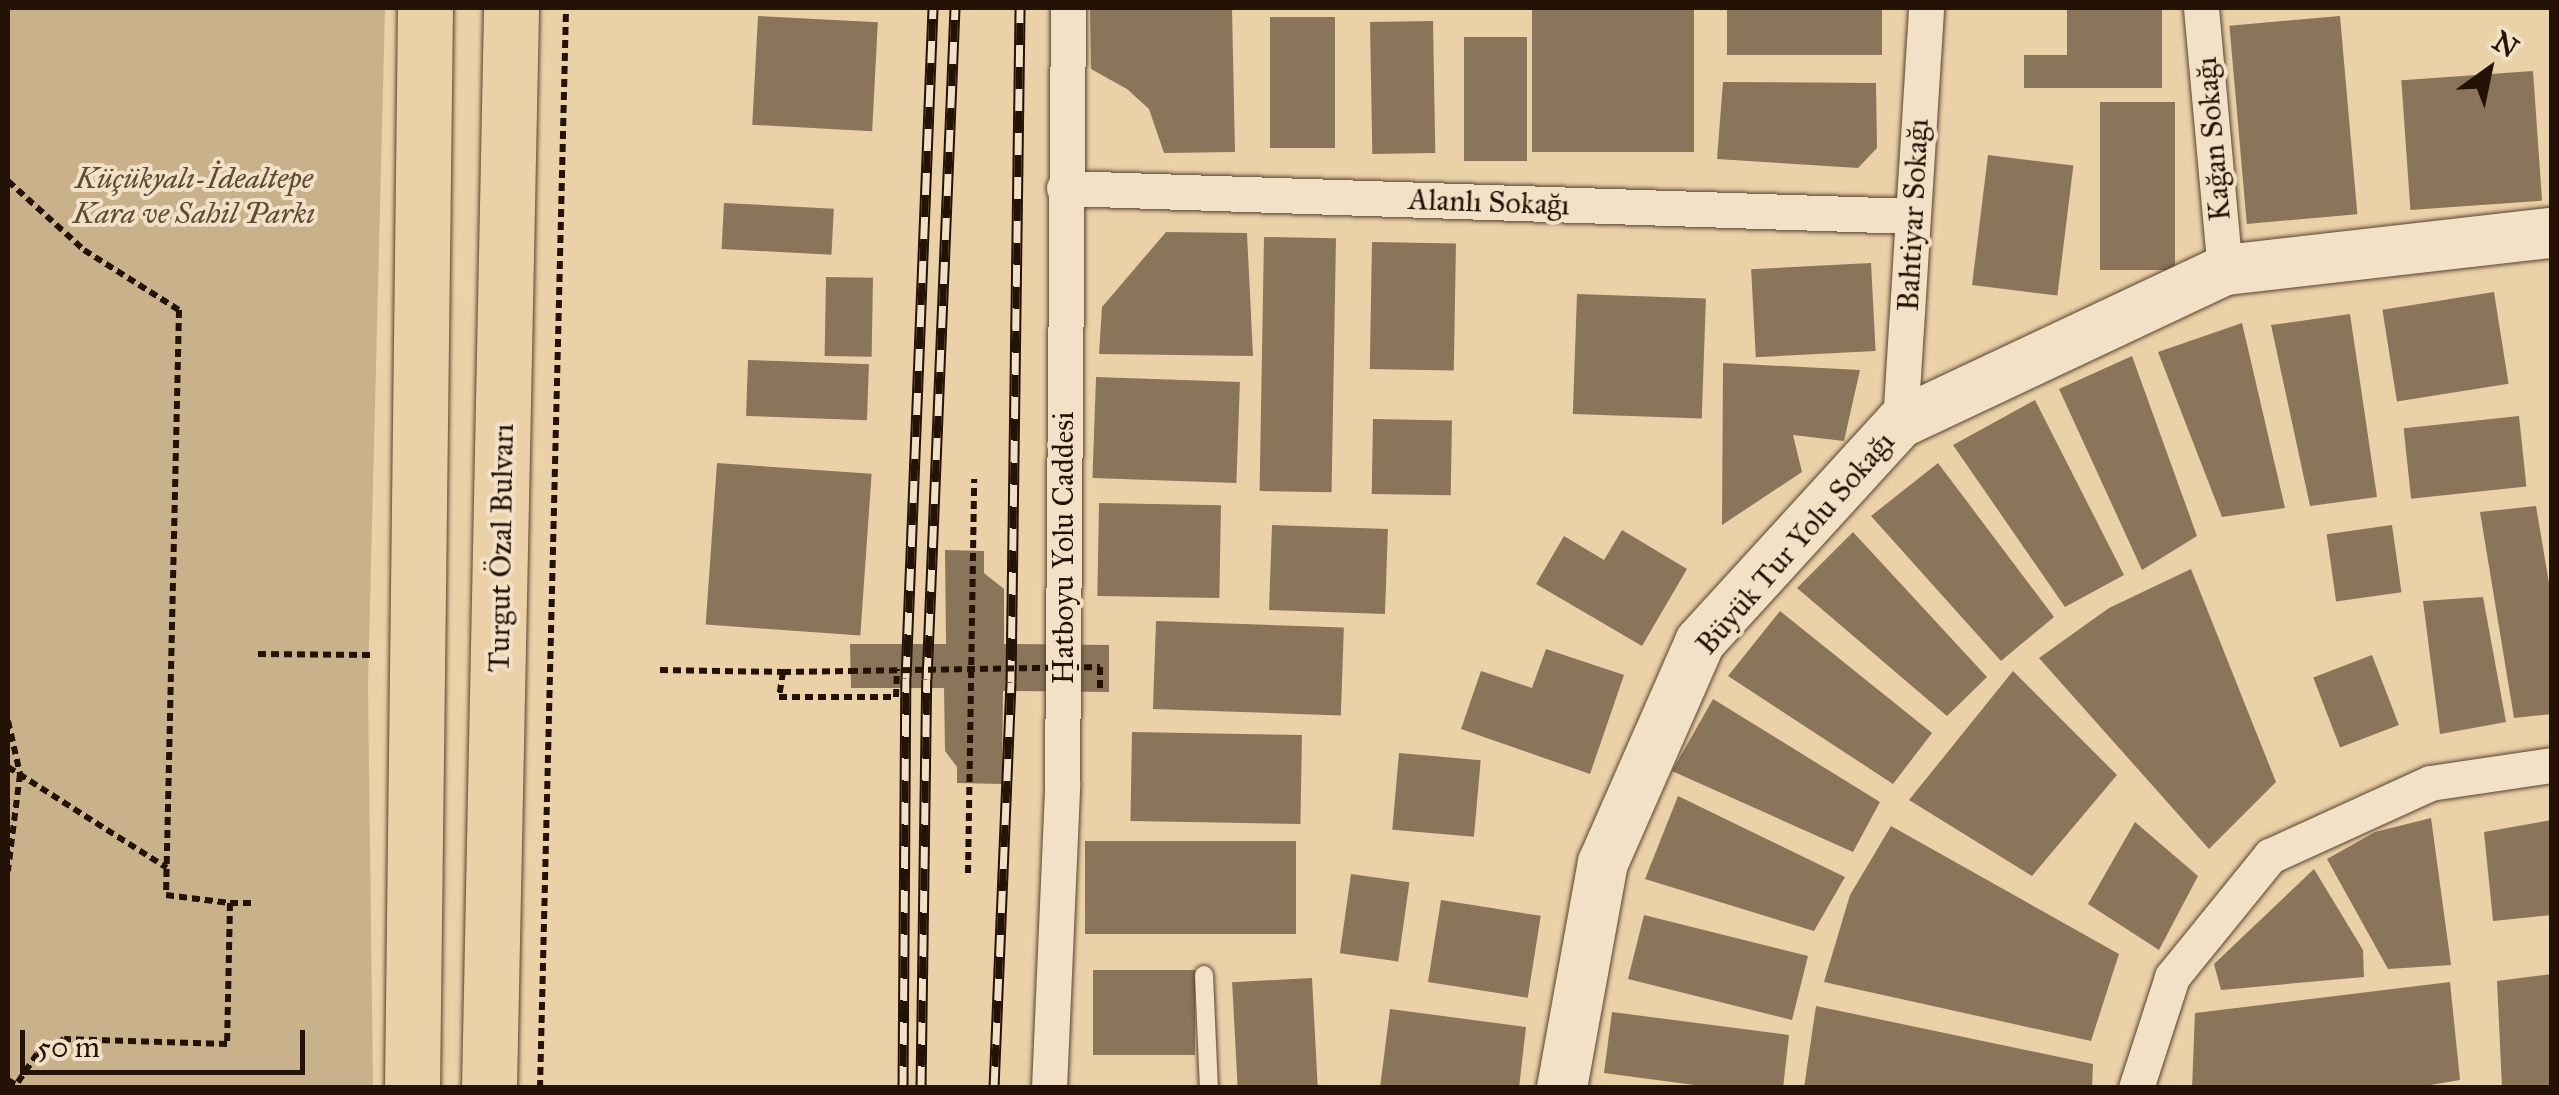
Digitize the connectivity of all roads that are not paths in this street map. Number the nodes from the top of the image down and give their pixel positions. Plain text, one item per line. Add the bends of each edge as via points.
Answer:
1 (426, 8) edge
2 (511, 8) edge
3 (1068, 8) edge
4 (1926, 8) edge
5 (2201, 8) edge
6 (1064, 188) junction
7 (1914, 216) junction
8 (2552, 233) edge
9 (2226, 270) junction
10 (1900, 424) junction
11 (2552, 765) edge
12 (1204, 975) dead end
13 (412, 1088) edge
14 (489, 1088) edge
15 (1049, 1088) edge
16 (1209, 1088) edge
17 (1562, 1088) edge
18 (2136, 1088) edge

1 - 13 highway
2 - 14 highway, Turgut Özal Bulvarı
3 - 6 street, Hatboyu Yolu Caddesi
4 - 7 street, Bahtiyar Sokağı
5 - 9 street, Kağan Sokağı
6 - 7 street, Alanlı Sokağı
6 - 15 street, Hatboyu Yolu Caddesi via 1062,785
7 - 10 street, Bahtiyar Sokağı
8 - 9 street, Büyük Tur Yolu Sokağı
9 - 10 street, Büyük Tur Yolu Sokağı
10 - 17 street, Büyük Tur Yolu Sokağı via 1700,642 1602,862
11 - 18 street via 2430,783 2270,856 2172,976
12 - 16 lane

